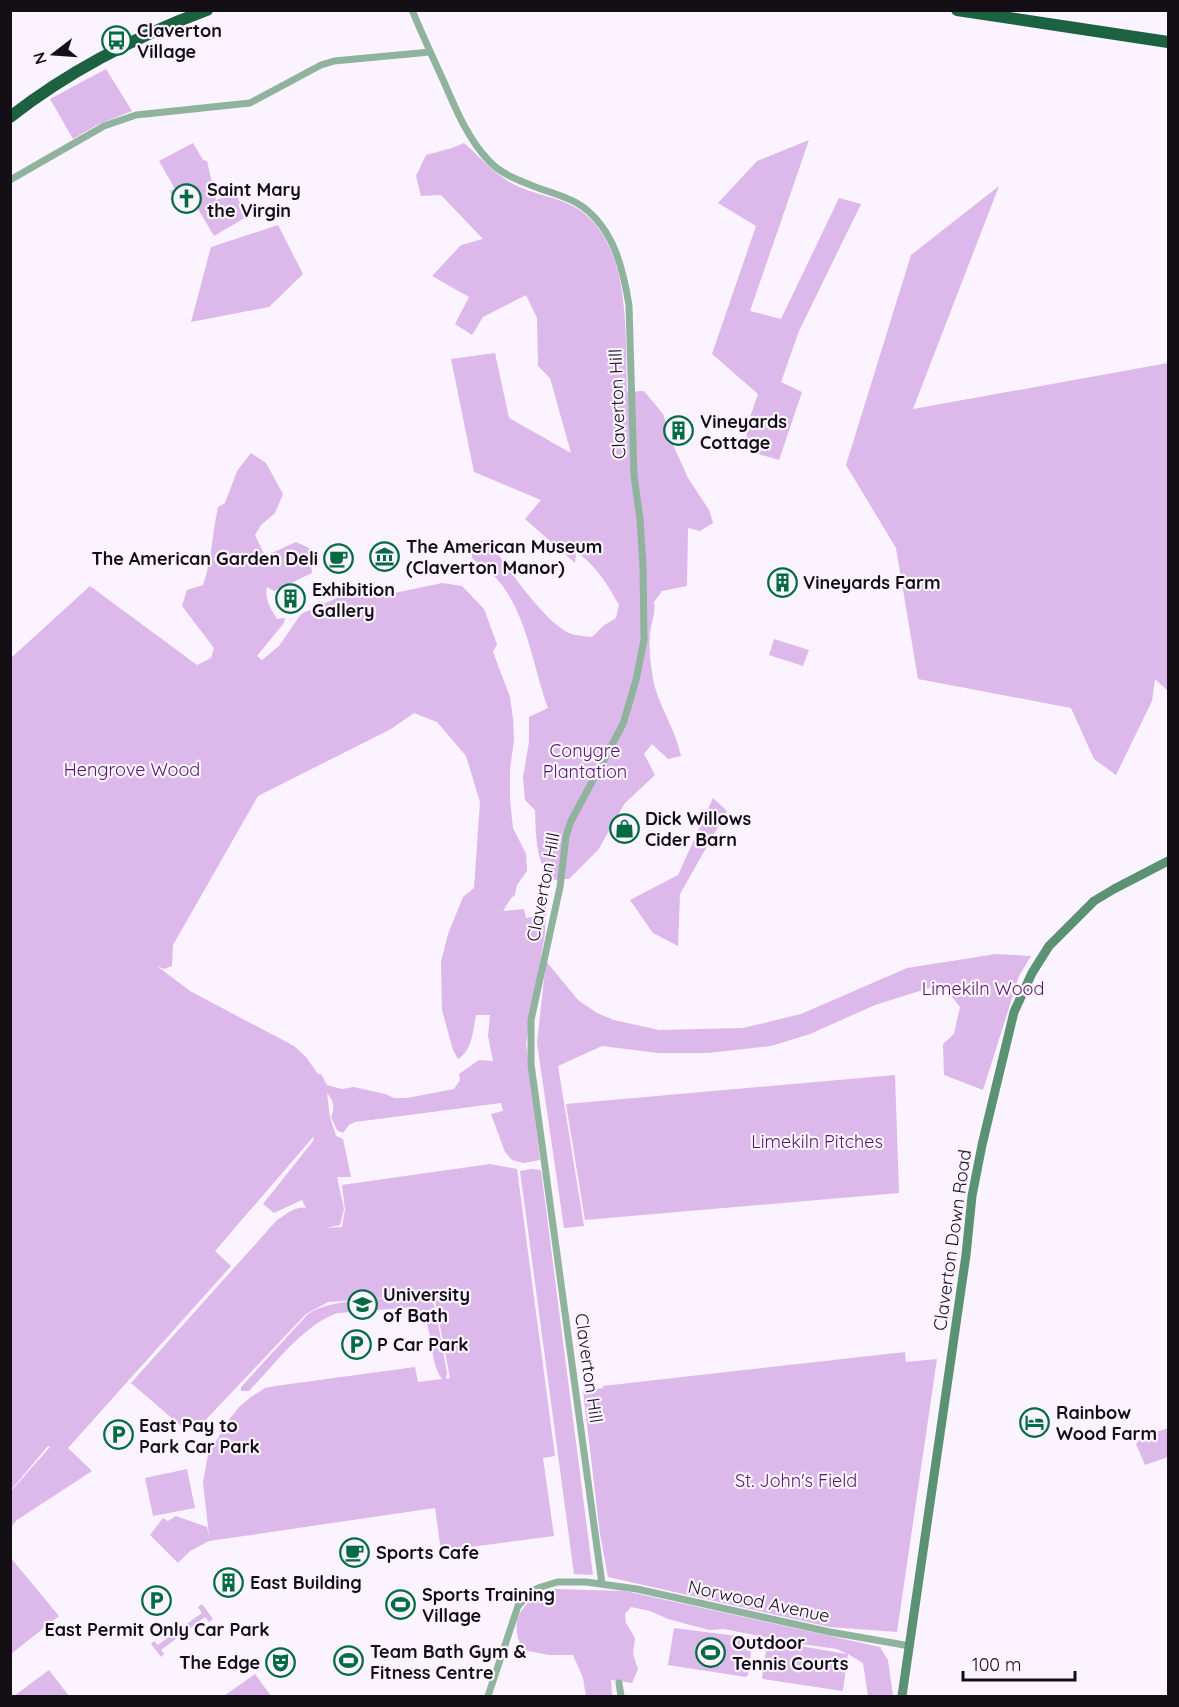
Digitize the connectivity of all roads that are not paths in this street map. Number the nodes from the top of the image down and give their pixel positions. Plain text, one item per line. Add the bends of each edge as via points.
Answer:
1 (207, 10) edge
2 (412, 10) edge
3 (957, 10) edge
4 (193, 13) edge
5 (1168, 42) edge
6 (430, 52) junction
7 (10, 117) edge
8 (10, 180) edge
9 (1168, 861) edge
10 (602, 1584) junction
11 (910, 1647) junction
12 (619, 1683) dead end
13 (488, 1696) edge
14 (621, 1696) edge
15 (902, 1696) edge

1 - 4 highway
2 - 6 street, Claverton Hill
3 - 5 highway
4 - 7 highway via 102,57
6 - 8 street via 334,61 250,103 127,117 88,133
6 - 10 street, Claverton Hill via 463,124 490,163 513,179 583,207 601,226 620,262 629,305 644,640 623,724 566,836 530,1041
9 - 11 street, Claverton Down Road via 1114,889 1083,912 1049,946 1014,1012 972,1196
10 - 11 street, Norwood Avenue
10 - 13 street, Norwood Avenue via 556,1582 531,1592 518,1606
11 - 15 street, Claverton Down Road
12 - 14 street

